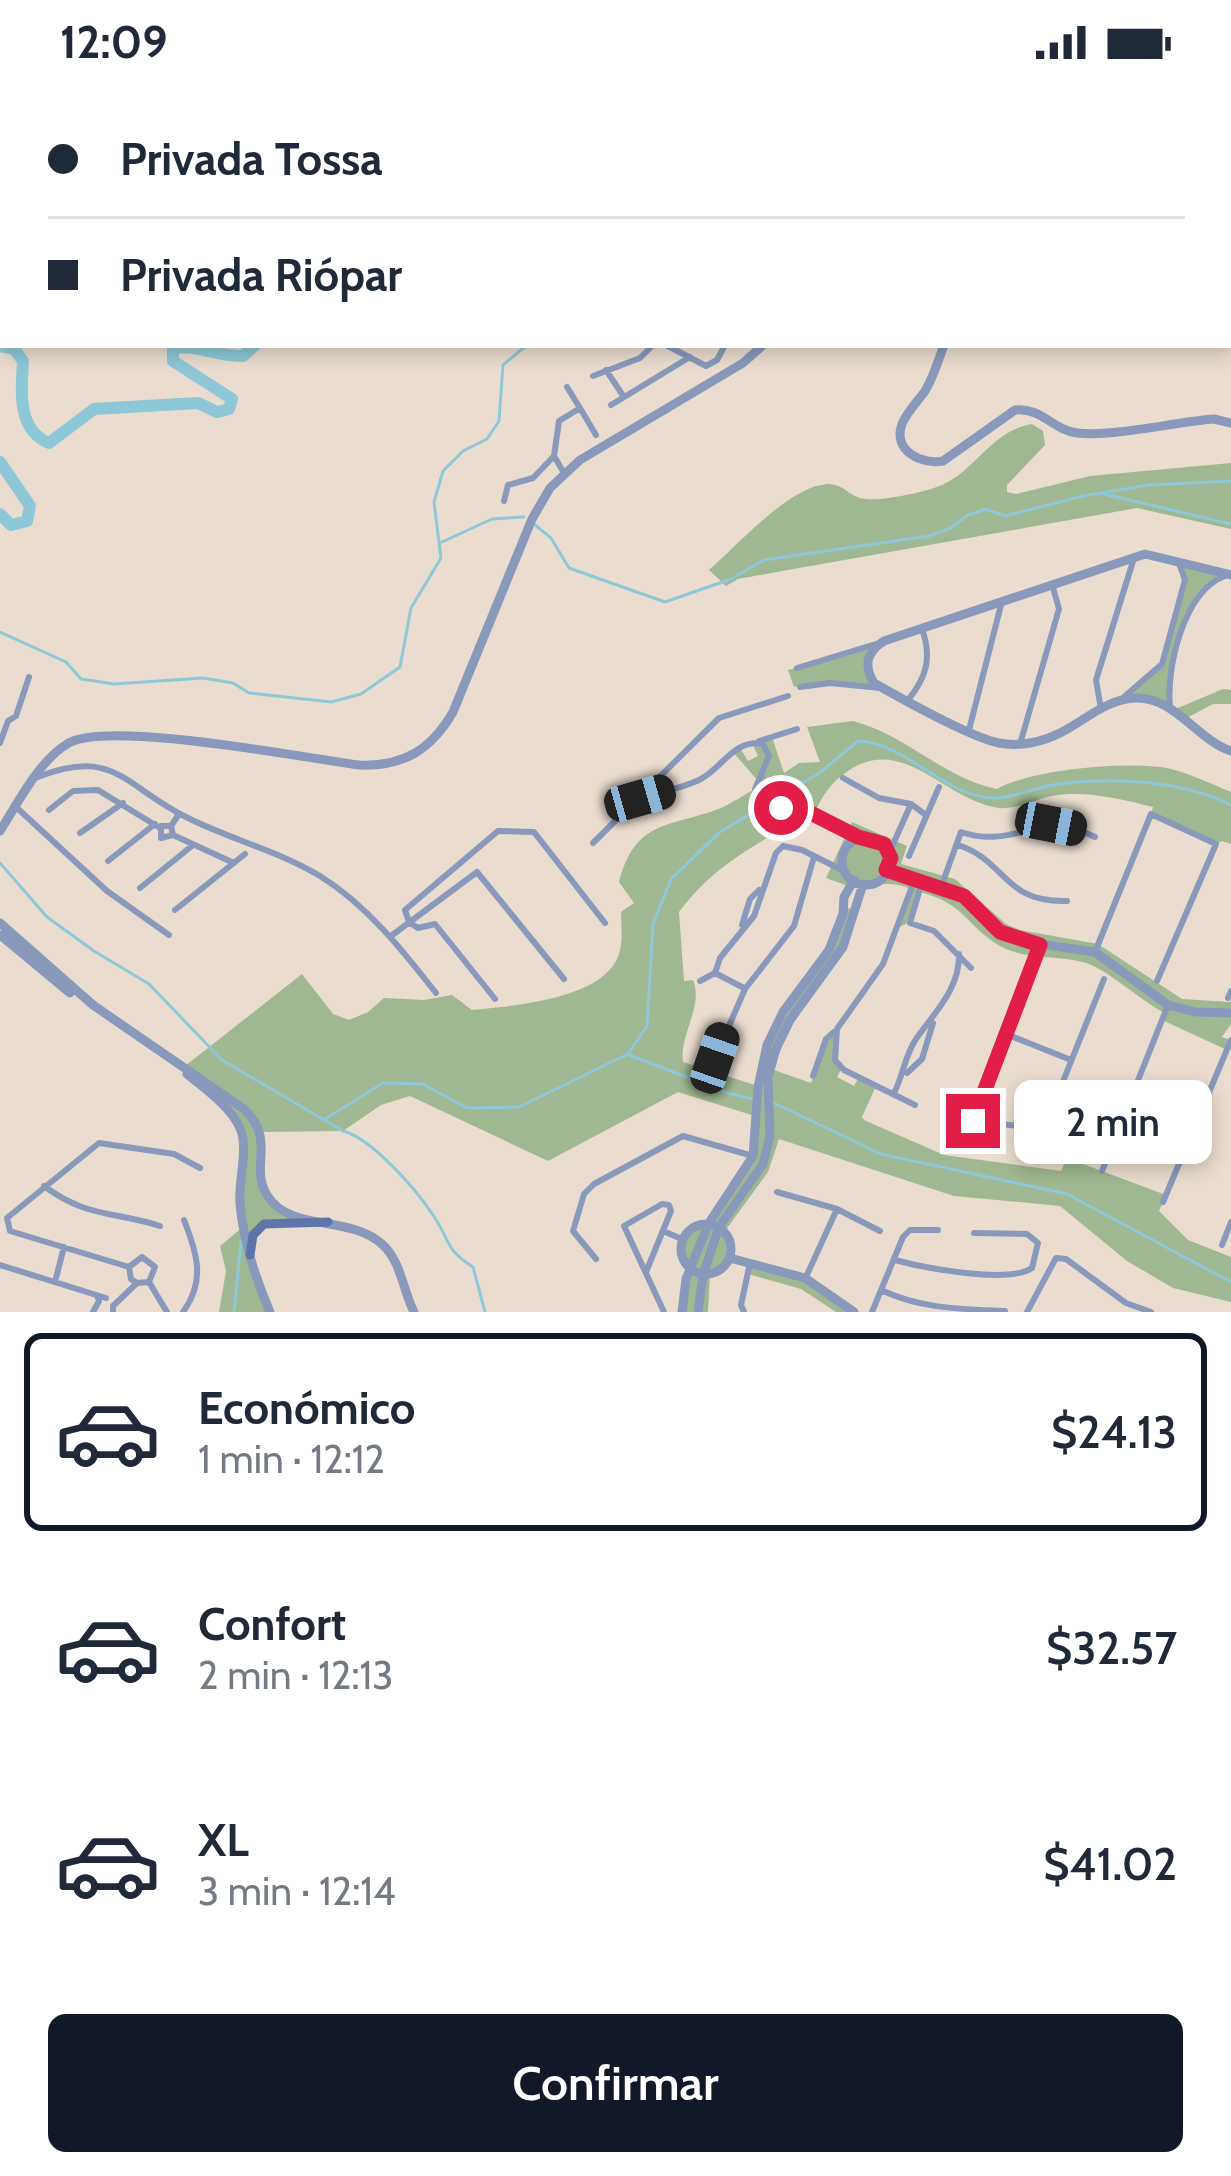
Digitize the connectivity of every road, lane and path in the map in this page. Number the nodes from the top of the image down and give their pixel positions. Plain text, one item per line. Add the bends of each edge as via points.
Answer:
1 (650, 348) edge
2 (672, 348) edge
3 (723, 348) edge
4 (759, 348) edge
5 (943, 348) edge
6 (690, 357) junction
7 (717, 360) junction
8 (706, 366) junction
9 (605, 369) junction
10 (593, 376) dead end
11 (720, 377) junction
12 (567, 387) dead end
13 (623, 398) junction
14 (611, 405) dead end
15 (580, 408) junction
16 (1231, 423) edge
17 (596, 435) dead end
18 (554, 456) junction
19 (564, 472) junction
20 (504, 501) dead end
21 (1134, 558) junction
22 (1178, 560) junction
23 (1230, 574) edge
24 (1052, 584) junction
25 (1002, 601) junction
26 (922, 629) junction
27 (884, 641) junction
28 (797, 668) dead end
29 (29, 677) dead end
30 (800, 687) dead end
31 (885, 689) junction
32 (788, 696) dead end
33 (908, 700) junction
34 (1120, 700) junction
35 (1170, 707) junction
36 (1101, 709) junction
37 (4, 719) edge
38 (797, 729) dead end
39 (969, 730) junction
40 (756, 742) junction
41 (0, 743) edge
42 (1020, 744) junction
43 (1231, 751) edge
44 (761, 776) junction
45 (843, 778) dead end
46 (34, 779) junction
47 (939, 788) dead end
48 (640, 798) junction
49 (123, 803) junction
50 (791, 803) junction
51 (911, 804) junction
52 (16, 807) junction
53 (49, 810) dead end
54 (180, 814) junction
55 (926, 815) junction
56 (1, 826) edge
57 (157, 826) junction
58 (172, 831) junction
59 (80, 833) dead end
60 (975, 836) junction
61 (858, 837) junction
62 (898, 837) junction
63 (1095, 837) dead end
64 (593, 843) dead end
65 (193, 844) junction
66 (915, 844) junction
67 (957, 844) junction
68 (970, 849) junction
69 (890, 851) junction
70 (245, 854) dead end
71 (814, 856) junction
72 (909, 856) dead end
73 (108, 860) dead end
74 (234, 863) junction
75 (842, 870) junction
76 (886, 870) junction
77 (918, 881) junction
78 (858, 885) junction
79 (941, 886) junction
80 (140, 888) dead end
81 (1067, 902) dead end
82 (176, 910) dead end
83 (409, 922) junction
84 (605, 922) dead end
85 (0, 923) edge
86 (911, 925) junction
87 (893, 934) junction
88 (0, 935) edge
89 (169, 935) dead end
90 (391, 936) junction
91 (1040, 945) junction
92 (1096, 952) junction
93 (959, 954) junction
94 (971, 968) dead end
95 (715, 973) junction
96 (564, 979) dead end
97 (1104, 979) dead end
98 (700, 980) dead end
99 (1157, 981) dead end
100 (745, 989) junction
101 (436, 993) dead end
102 (495, 999) dead end
103 (1168, 1005) junction
104 (1231, 1013) edge
105 (933, 1021) junction
106 (837, 1029) junction
107 (1006, 1034) junction
108 (1231, 1040) edge
109 (715, 1058) dead end
110 (1072, 1060) junction
111 (904, 1075) junction
112 (813, 1076) dead end
113 (893, 1093) junction
114 (1131, 1101) junction
115 (915, 1105) dead end
116 (959, 1120) dead end
117 (973, 1121) junction
118 (1194, 1128) junction
119 (1044, 1129) junction
120 (1059, 1131) dead end
121 (762, 1144) junction
122 (753, 1156) junction
123 (200, 1168) dead end
124 (1102, 1171) dead end
125 (44, 1186) junction
126 (777, 1192) dead end
127 (1163, 1202) dead end
128 (838, 1209) junction
129 (184, 1220) dead end
130 (328, 1222) junction
131 (1231, 1222) edge
132 (714, 1225) junction
133 (160, 1226) dead end
134 (663, 1231) junction
135 (880, 1231) dead end
136 (938, 1231) dead end
137 (974, 1233) dead end
138 (682, 1239) junction
139 (1222, 1245) dead end
140 (64, 1247) junction
141 (250, 1255) junction
142 (730, 1258) junction
143 (596, 1259) dead end
144 (895, 1260) junction
145 (751, 1261) junction
146 (0, 1265) edge
147 (129, 1267) junction
148 (689, 1269) junction
149 (646, 1272) junction
150 (703, 1275) junction
151 (805, 1278) junction
152 (56, 1280) junction
153 (149, 1282) junction
154 (136, 1283) junction
155 (881, 1290) junction
156 (1005, 1311) edge
157 (93, 1312) edge
158 (113, 1312) edge
159 (167, 1312) edge
160 (187, 1312) edge
161 (270, 1312) edge
162 (414, 1312) edge
163 (664, 1312) edge
164 (682, 1312) edge
165 (698, 1312) edge
166 (744, 1312) edge
167 (854, 1312) edge
168 (872, 1312) edge
169 (1028, 1312) edge
170 (1151, 1312) edge

1 - 9 street
2 - 6 street
3 - 7 street
4 - 11 street
5 - 16 street via 900,439 930,464 1015,410 1041,413 1073,433
6 - 8 street
6 - 13 street
7 - 8 street
7 - 11 street
8 - 11 street
9 - 10 street
9 - 13 street
11 - 19 street
12 - 15 street
13 - 14 street
15 - 17 street
15 - 18 street via 560,421
18 - 19 street
18 - 20 street via 533,478 508,485
19 - 46 street via 540,501 453,712 418,753 378,766 106,734 70,741
21 - 22 street
21 - 24 street
21 - 36 street via 1096,680
22 - 23 street
22 - 34 street via 1185,580 1162,664
23 - 35 street via 1194,597 1171,668
24 - 25 street
24 - 42 street via 1059,609
25 - 26 street
25 - 39 street
26 - 27 street
26 - 33 street via 928,666
27 - 28 street
27 - 31 street via 867,659 874,683
29 - 37 street via 16,716
30 - 31 street
31 - 33 street
32 - 48 street via 719,718
33 - 39 street
34 - 35 street
34 - 36 street
35 - 43 street
36 - 42 street via 1043,741
37 - 41 street
38 - 40 street
39 - 42 street
40 - 44 street via 769,756
40 - 48 street via 701,780
44 - 50 street
44 - 50 street via 761,801 772,808
45 - 51 street
46 - 52 street
46 - 54 street via 93,764
47 - 55 street
48 - 64 street
49 - 53 street via 83,788
49 - 57 street
49 - 59 street
50 - 61 street
51 - 55 street
51 - 62 street
52 - 56 street
52 - 89 street via 107,891
54 - 58 street
54 - 90 street via 322,877
55 - 66 street
57 - 58 street
57 - 58 street via 166,840
57 - 73 street
58 - 65 street
60 - 63 street via 1051,824
60 - 67 street via 962,832
60 - 68 street
61 - 69 street
61 - 75 street
62 - 66 street
62 - 69 street
65 - 74 street
65 - 80 street
66 - 72 street
67 - 68 street
67 - 79 street
68 - 81 street via 1027,897
69 - 76 street
70 - 74 street
71 - 75 street
71 - 95 street via 791,846 776,853 754,916
71 - 100 street via 794,926
74 - 82 street
75 - 78 street
76 - 77 street
76 - 78 street via 876,885
77 - 79 street
77 - 86 street
77 - 87 street
78 - 121 street via 844,898 848,915 829,950 767,1045 758,1087
79 - 91 street via 964,896 1000,932
83 - 84 street via 409,906 498,831 534,832
83 - 90 street
83 - 96 street via 477,872
83 - 102 street via 421,929 435,923
85 - 130 street via 93,1005 244,1109 261,1132 267,1196 288,1214
86 - 87 street
86 - 93 street via 934,931
87 - 106 street via 877,976
88 - 141 street via 234,1117
90 - 101 street
91 - 92 street
91 - 107 street
92 - 99 street via 1150,814 1216,844
92 - 103 street
93 - 94 street
93 - 105 street via 957,976
95 - 98 street
95 - 100 street
97 - 110 street
100 - 109 street
103 - 104 street
103 - 114 street
105 - 111 street via 916,1039
105 - 111 street via 922,1059
106 - 112 street
106 - 113 street via 839,1064
107 - 110 street
107 - 117 street
108 - 118 street
110 - 119 street
111 - 113 street
113 - 115 street
114 - 118 street
114 - 124 street
116 - 117 street
117 - 119 street
118 - 127 street
119 - 120 street
121 - 122 street
121 - 132 street via 763,1164
122 - 132 street
122 - 143 street via 683,1136 594,1184 573,1231
123 - 125 street via 174,1154 99,1143
125 - 133 street via 94,1215
125 - 140 street via 6,1226
126 - 128 street
128 - 135 street
128 - 151 street
129 - 160 street via 199,1273
130 - 141 main road via 264,1224
130 - 162 street via 362,1229 386,1248
131 - 139 street
132 - 138 street via 696,1226
132 - 142 street via 732,1246
132 - 148 street
132 - 150 street
134 - 138 street
134 - 149 street
134 - 149 street via 669,1205 624,1226
136 - 144 street via 910,1230
137 - 144 street via 1028,1234 1038,1243 1032,1268 1018,1275 941,1273
138 - 148 street
140 - 147 street
140 - 152 street
141 - 161 street
142 - 145 street
142 - 150 street
144 - 155 street
145 - 151 street
145 - 166 street
146 - 152 street
147 - 153 street via 150,1260
147 - 154 street
148 - 150 street
148 - 164 street
149 - 163 street
150 - 165 street
151 - 167 street
152 - 157 street via 102,1297
153 - 154 street
153 - 159 street
154 - 158 street
155 - 156 street via 941,1308
155 - 168 street
169 - 170 street via 1056,1258

